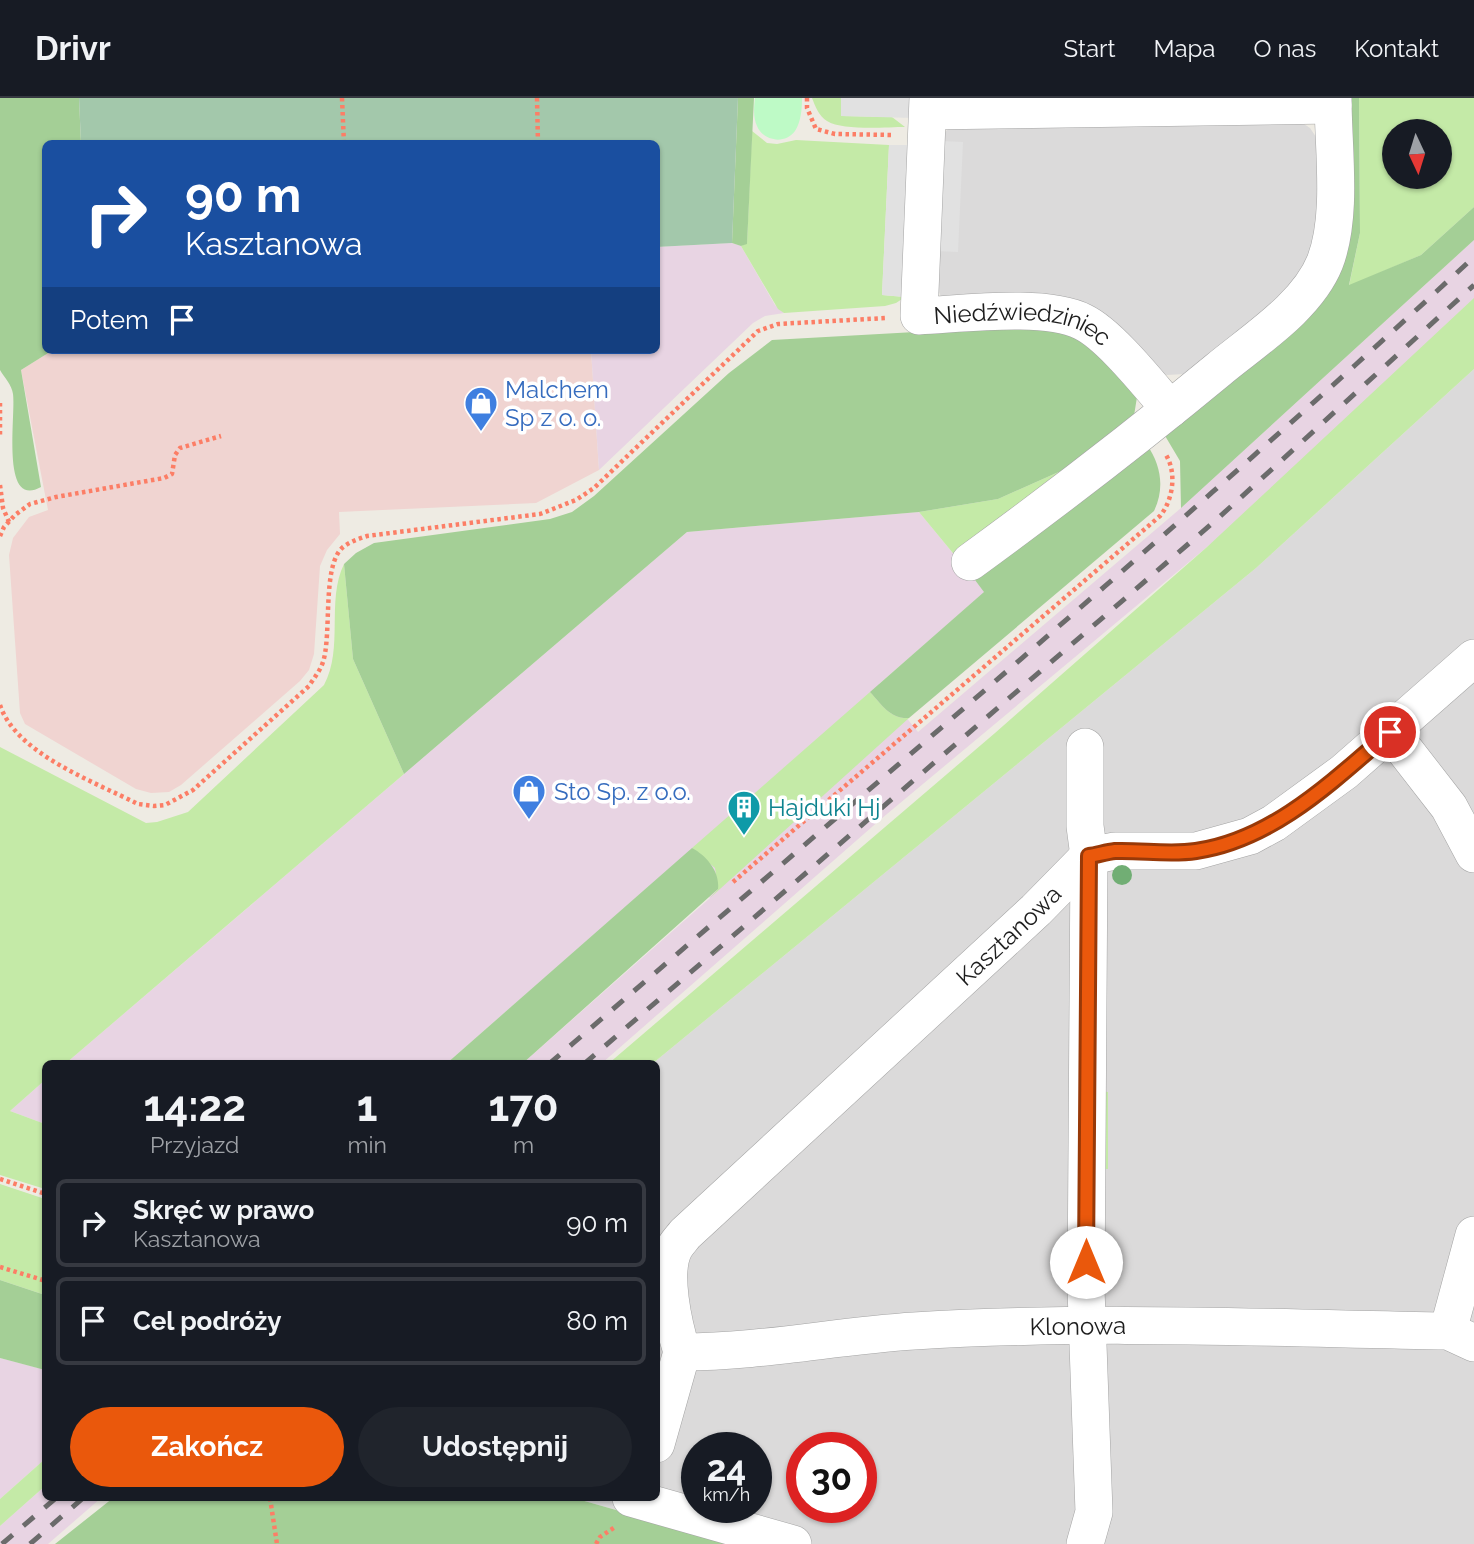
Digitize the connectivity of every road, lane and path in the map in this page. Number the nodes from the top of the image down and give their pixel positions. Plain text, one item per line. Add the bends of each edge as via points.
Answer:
1 (342, 98) edge
2 (537, 98) edge
3 (807, 98) edge
4 (1333, 101) edge
5 (928, 115) edge
6 (344, 140) edge
7 (538, 140) edge
8 (919, 316) junction
9 (0, 403) edge
10 (1158, 420) junction
11 (221, 436) dead end
12 (0, 438) edge
13 (0, 485) edge
14 (9, 522) junction
15 (0, 536) edge
16 (970, 562) dead end
17 (1474, 658) edge
18 (0, 705) edge
19 (1390, 732) junction
20 (1085, 747) dead end
21 (1474, 854) edge
22 (1089, 856) junction
23 (733, 883) dead end
24 (0, 1179) edge
25 (42, 1193) edge
26 (1474, 1235) edge
27 (0, 1267) edge
28 (42, 1280) edge
29 (1087, 1326) junction
30 (1461, 1337) edge
31 (682, 1352) junction
32 (660, 1430) edge
33 (271, 1501) edge
34 (644, 1501) edge
35 (277, 1544) edge
36 (793, 1544) edge
37 (1085, 1544) edge

1 - 6 path
2 - 7 path
3 - 5 path via 816,129 835,134
4 - 5 street
4 - 10 street via 1335,209 1329,248 1317,279 1294,307
5 - 8 street, Niedźwiedziniec
8 - 10 street, Niedźwiedziniec via 1034,311 1055,312 1084,322 1104,338
8 - 18 path via 767,326 576,500 540,514 353,541 341,549 332,568 326,650 309,686 193,790 165,805 138,804 37,752 7,722
9 - 12 path
10 - 16 street
10 - 23 path via 1171,470 1170,498 1160,516
11 - 14 path via 180,448 172,474 164,478 30,504
13 - 14 path
14 - 15 path
17 - 19 street
19 - 21 street via 1450,807
19 - 22 street via 1306,800 1250,836 1196,851 1115,851
20 - 22 street
22 - 29 street
22 - 31 street, Kasztanowa via 685,1234 670,1262 672,1317
24 - 25 path
26 - 30 street
27 - 28 path
29 - 30 street, Klonowa
29 - 31 street, Klonowa via 913,1331
29 - 37 street via 1094,1512
31 - 32 street
33 - 35 path
34 - 36 street

